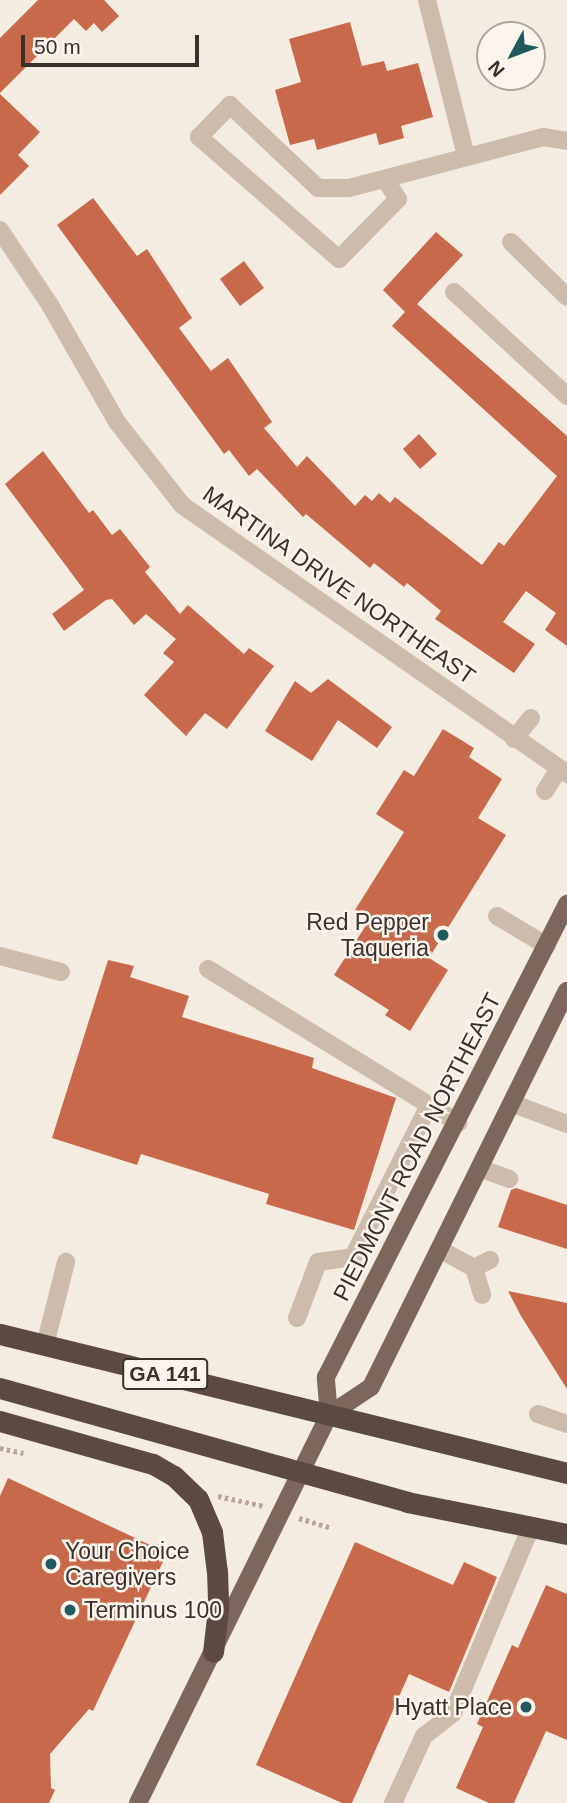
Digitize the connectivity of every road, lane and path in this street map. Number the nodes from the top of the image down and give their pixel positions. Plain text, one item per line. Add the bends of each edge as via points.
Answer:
1 (427, 0) edge
2 (567, 141) edge
3 (466, 157) junction
4 (385, 179) junction
5 (0, 230) edge
6 (511, 242) dead end
7 (454, 292) dead end
8 (567, 297) edge
9 (567, 396) edge
10 (531, 718) dead end
11 (514, 739) junction
12 (563, 771) edge
13 (545, 791) dead end
14 (567, 904) edge
15 (497, 916) dead end
16 (547, 946) junction
17 (0, 956) edge
18 (208, 970) dead end
19 (61, 972) dead end
20 (567, 991) edge
21 (514, 1104) junction
22 (428, 1107) junction
23 (458, 1123) junction
24 (567, 1124) edge
25 (482, 1169) junction
26 (509, 1179) dead end
27 (443, 1251) junction
28 (65, 1262) dead end
29 (482, 1295) dead end
30 (297, 1318) dead end
31 (0, 1334) edge
32 (45, 1345) junction
33 (0, 1388) edge
34 (538, 1414) dead end
35 (329, 1415) junction
36 (0, 1421) edge
37 (567, 1424) edge
38 (300, 1472) junction
39 (567, 1472) edge
40 (530, 1529) junction
41 (567, 1534) edge
42 (213, 1652) junction
43 (138, 1803) edge
44 (393, 1803) edge

1 - 3 street
2 - 3 street via 543,137
3 - 4 street
4 - 4 street via 349,188 318,188 230,105 199,137 339,259 398,199
5 - 11 street, MARTINA DRIVE NORTHEAST via 50,305 117,422 182,505
6 - 8 street
7 - 9 street
10 - 11 street
11 - 12 street, MARTINA DRIVE NORTHEAST
12 - 13 street
14 - 16 main road, PIEDMONT ROAD NORTHEAST
15 - 16 street
16 - 23 main road, PIEDMONT ROAD NORTHEAST
17 - 19 street
18 - 22 street
20 - 21 main road
21 - 24 street
21 - 25 main road
22 - 23 street
22 - 30 street via 353,1257 318,1262
23 - 35 main road, PIEDMONT ROAD NORTHEAST via 326,1377
25 - 26 street
25 - 27 main road
27 - 29 street via 482,1264
27 - 35 main road via 371,1387
28 - 32 street
31 - 32 highway, GA 141
32 - 35 highway, GA 141
33 - 38 highway, GA 141
34 - 37 street
35 - 38 main road
35 - 39 highway, GA 141
36 - 42 highway via 153,1464 198,1499 212,1532 216,1571
38 - 40 highway, GA 141
38 - 42 main road
40 - 41 highway, GA 141
40 - 44 street via 453,1713 424,1736
42 - 43 main road

